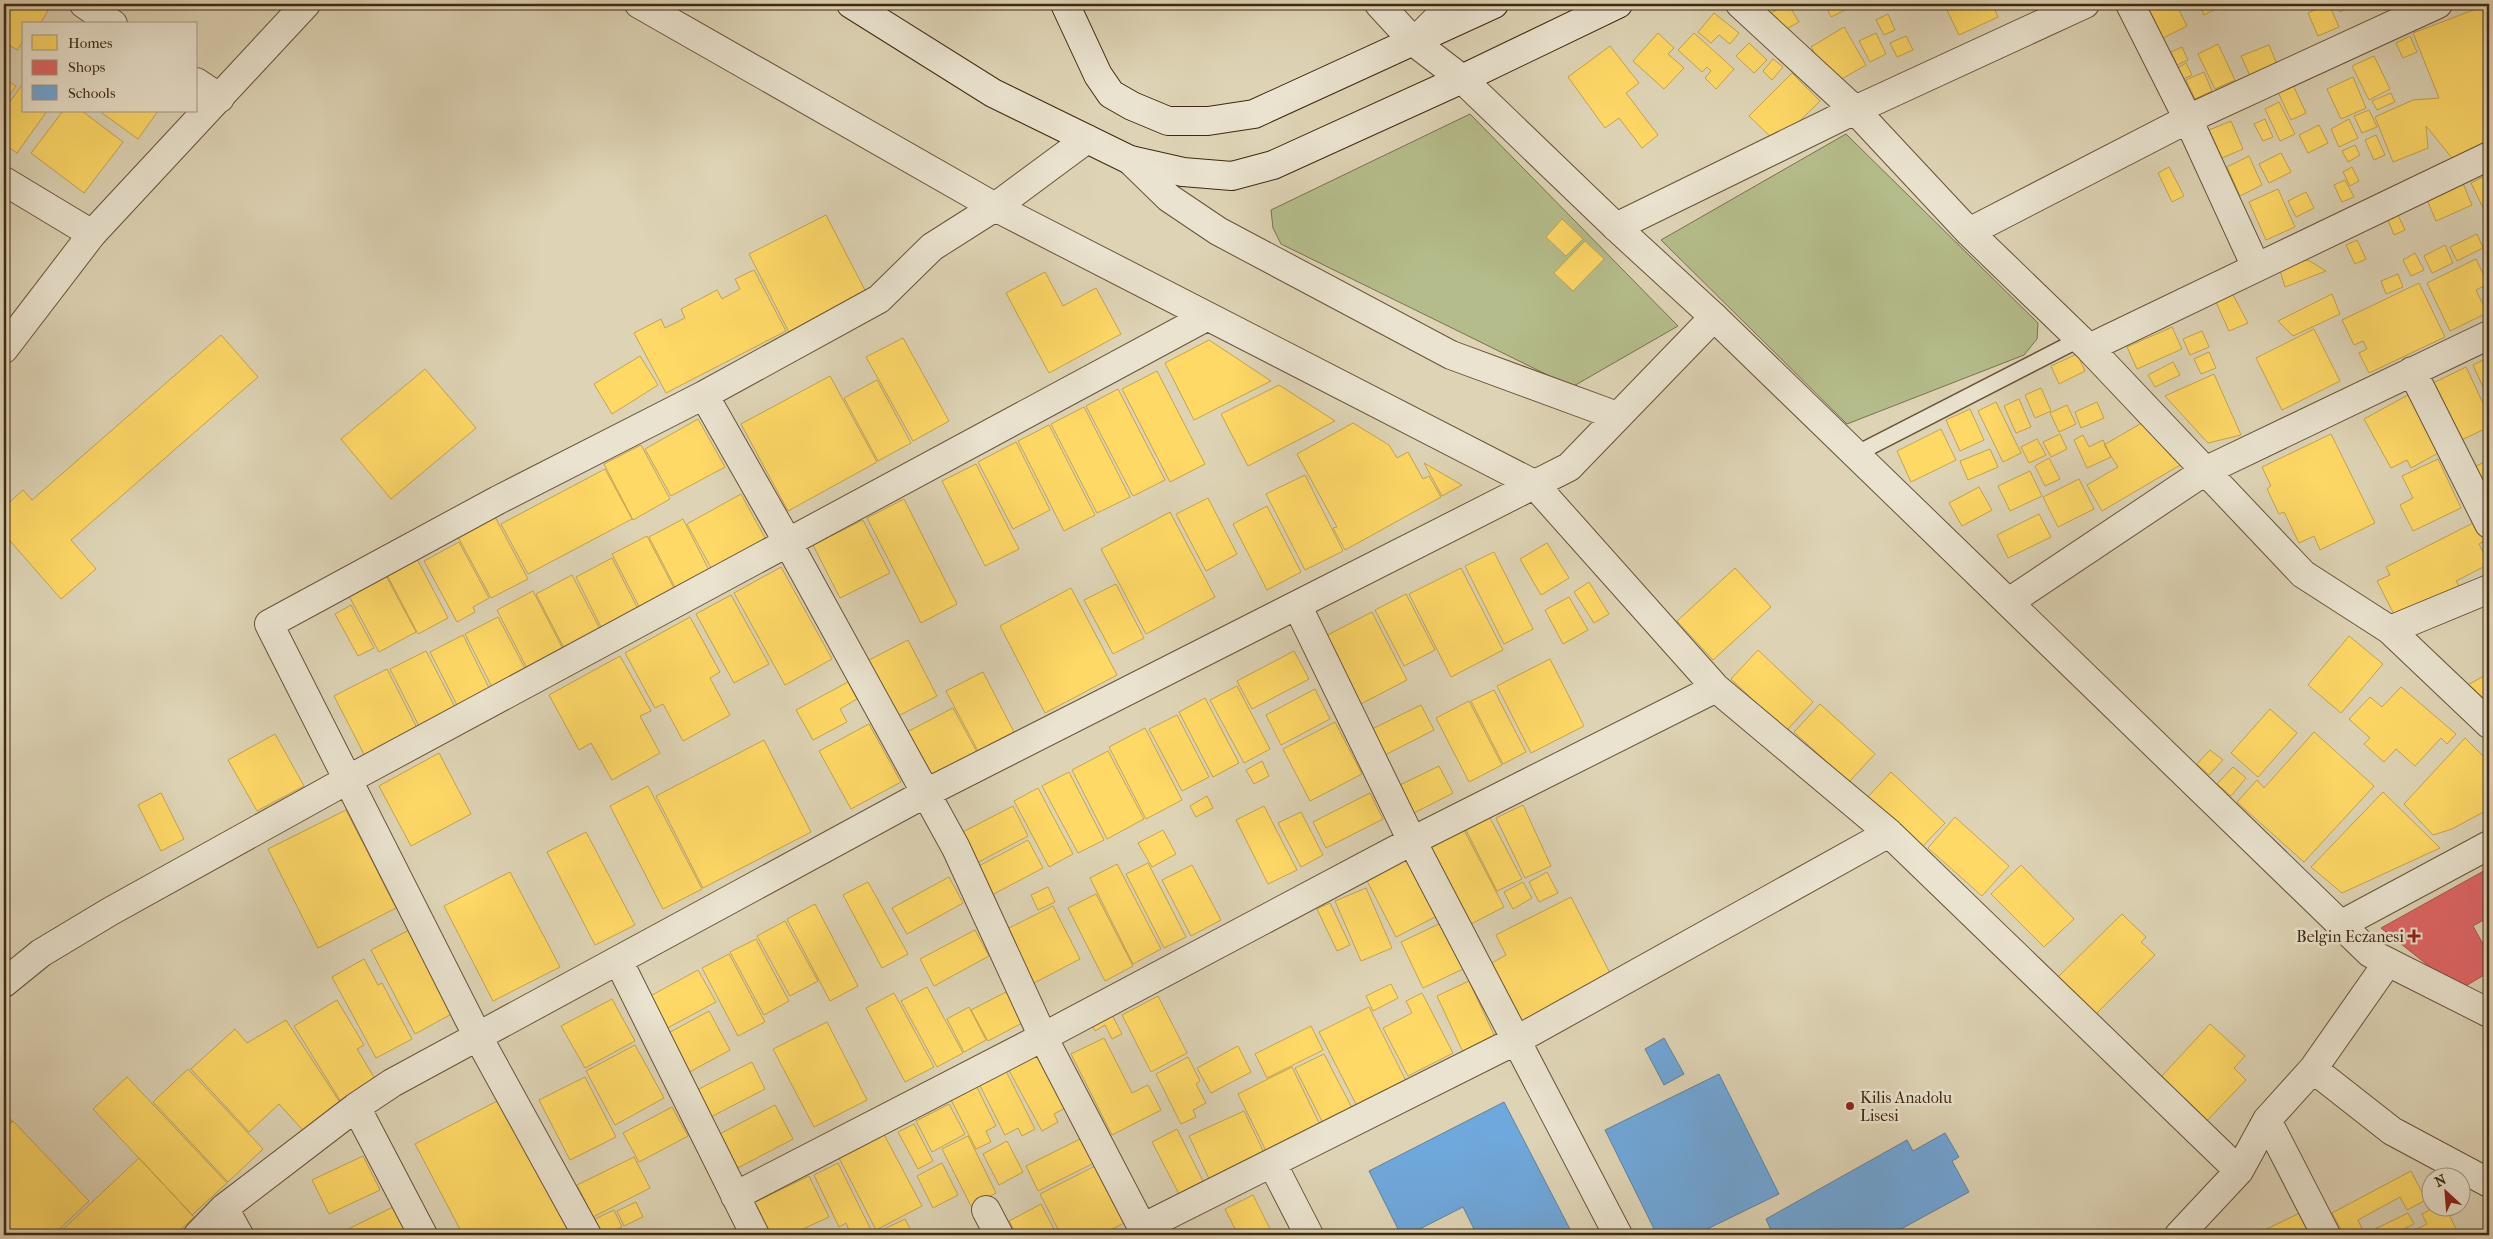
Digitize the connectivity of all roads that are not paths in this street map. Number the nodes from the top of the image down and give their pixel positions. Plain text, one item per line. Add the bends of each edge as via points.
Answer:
1 (84, 4) edge
2 (306, 4) edge
3 (639, 4) edge
4 (851, 4) edge
5 (1065, 4) edge
6 (1379, 4) edge
7 (1452, 4) edge
8 (1494, 4) edge
9 (1618, 4) edge
10 (1740, 4) edge
11 (2084, 4) edge
12 (2130, 4) edge
13 (2438, 4) edge
14 (110, 22) edge
15 (1414, 42) junction
16 (1462, 79) junction
17 (198, 83) edge
18 (220, 98) junction
19 (1855, 110) junction
20 (2188, 119) junction
21 (1077, 147) junction
22 (2489, 156) edge
23 (1130, 160) junction
24 (4, 181) edge
25 (1004, 201) junction
26 (1616, 227) junction
27 (1969, 232) junction
28 (92, 234) junction
29 (2256, 267) junction
30 (1206, 316) junction
31 (1714, 317) junction
32 (2489, 335) edge
33 (2084, 343) junction
34 (4, 349) edge
35 (2412, 371) junction
36 (704, 395) junction
37 (1617, 416) junction
38 (1856, 454) junction
39 (2205, 471) junction
40 (1534, 484) junction
41 (2489, 524) edge
42 (787, 541) junction
43 (2489, 589) edge
44 (2009, 602) junction
45 (1297, 605) junction
46 (2390, 630) junction
47 (1716, 688) junction
48 (2489, 724) edge
49 (349, 779) junction
50 (926, 793) junction
51 (1889, 833) junction
52 (1412, 841) junction
53 (2489, 845) edge
54 (2342, 924) junction
55 (619, 962) junction
56 (2388, 962) junction
57 (4, 983) edge
58 (2489, 1013) edge
59 (1043, 1037) junction
60 (478, 1038) junction
61 (1515, 1041) junction
62 (2313, 1069) junction
63 (356, 1107) junction
64 (2267, 1120) junction
65 (1272, 1163) junction
66 (2239, 1171) junction
67 (2489, 1183) edge
68 (735, 1196) junction
69 (224, 1208) junction
70 (986, 1210) dead end
71 (1144, 1232) edge
72 (198, 1235) edge
73 (239, 1235) edge
74 (423, 1235) edge
75 (587, 1235) edge
76 (755, 1235) edge
77 (999, 1235) edge
78 (1309, 1235) edge
79 (1618, 1235) edge
80 (2179, 1235) edge
81 (2326, 1235) edge

1 - 14 street
2 - 18 street
3 - 25 street
4 - 21 street
5 - 15 street via 1098,75 1111,94 1168,121 1208,121 1254,114
6 - 15 street
7 - 15 street
8 - 15 street
9 - 16 street
10 - 19 street
11 - 19 street
12 - 20 street
13 - 20 street
15 - 16 street
16 - 23 street via 1273,165 1232,176 1183,172
16 - 26 street
17 - 18 street
18 - 28 street
19 - 26 street
19 - 27 street
20 - 27 street
20 - 29 street
21 - 23 street
21 - 25 street
22 - 29 street
23 - 37 street via 1169,198 1218,231 1451,355
24 - 28 street
25 - 30 street
25 - 36 street via 932,247 879,298
26 - 31 street
27 - 33 street
28 - 34 street
29 - 33 street
30 - 40 street
30 - 42 street
31 - 37 street
31 - 38 street
32 - 35 street
33 - 38 lane
33 - 39 street
35 - 39 street
35 - 41 street
36 - 42 street
36 - 49 street via 498,500 269,624
37 - 40 street via 1569,467
38 - 44 street
39 - 44 street
39 - 46 street via 2303,574
40 - 45 street
40 - 47 street
42 - 49 street
42 - 50 street
43 - 46 street
44 - 54 street
45 - 50 street
45 - 52 street
46 - 48 street
47 - 51 street
47 - 52 street
49 - 57 street via 112,910 41,953
49 - 60 street
50 - 55 street
50 - 59 street via 956,848
51 - 61 street
51 - 66 street
52 - 59 street
52 - 61 street
53 - 54 street
54 - 56 street via 2370,953
55 - 60 street
55 - 68 street
56 - 58 street
56 - 62 street
59 - 68 street
59 - 71 street
60 - 63 street via 392,1083
60 - 75 street
61 - 65 street
61 - 79 street
62 - 64 street
62 - 67 street via 2392,1131
63 - 69 street
63 - 74 street
64 - 66 street
64 - 81 street
65 - 71 street
65 - 78 street
66 - 80 street
68 - 76 street
69 - 72 street
69 - 73 street
70 - 77 street

